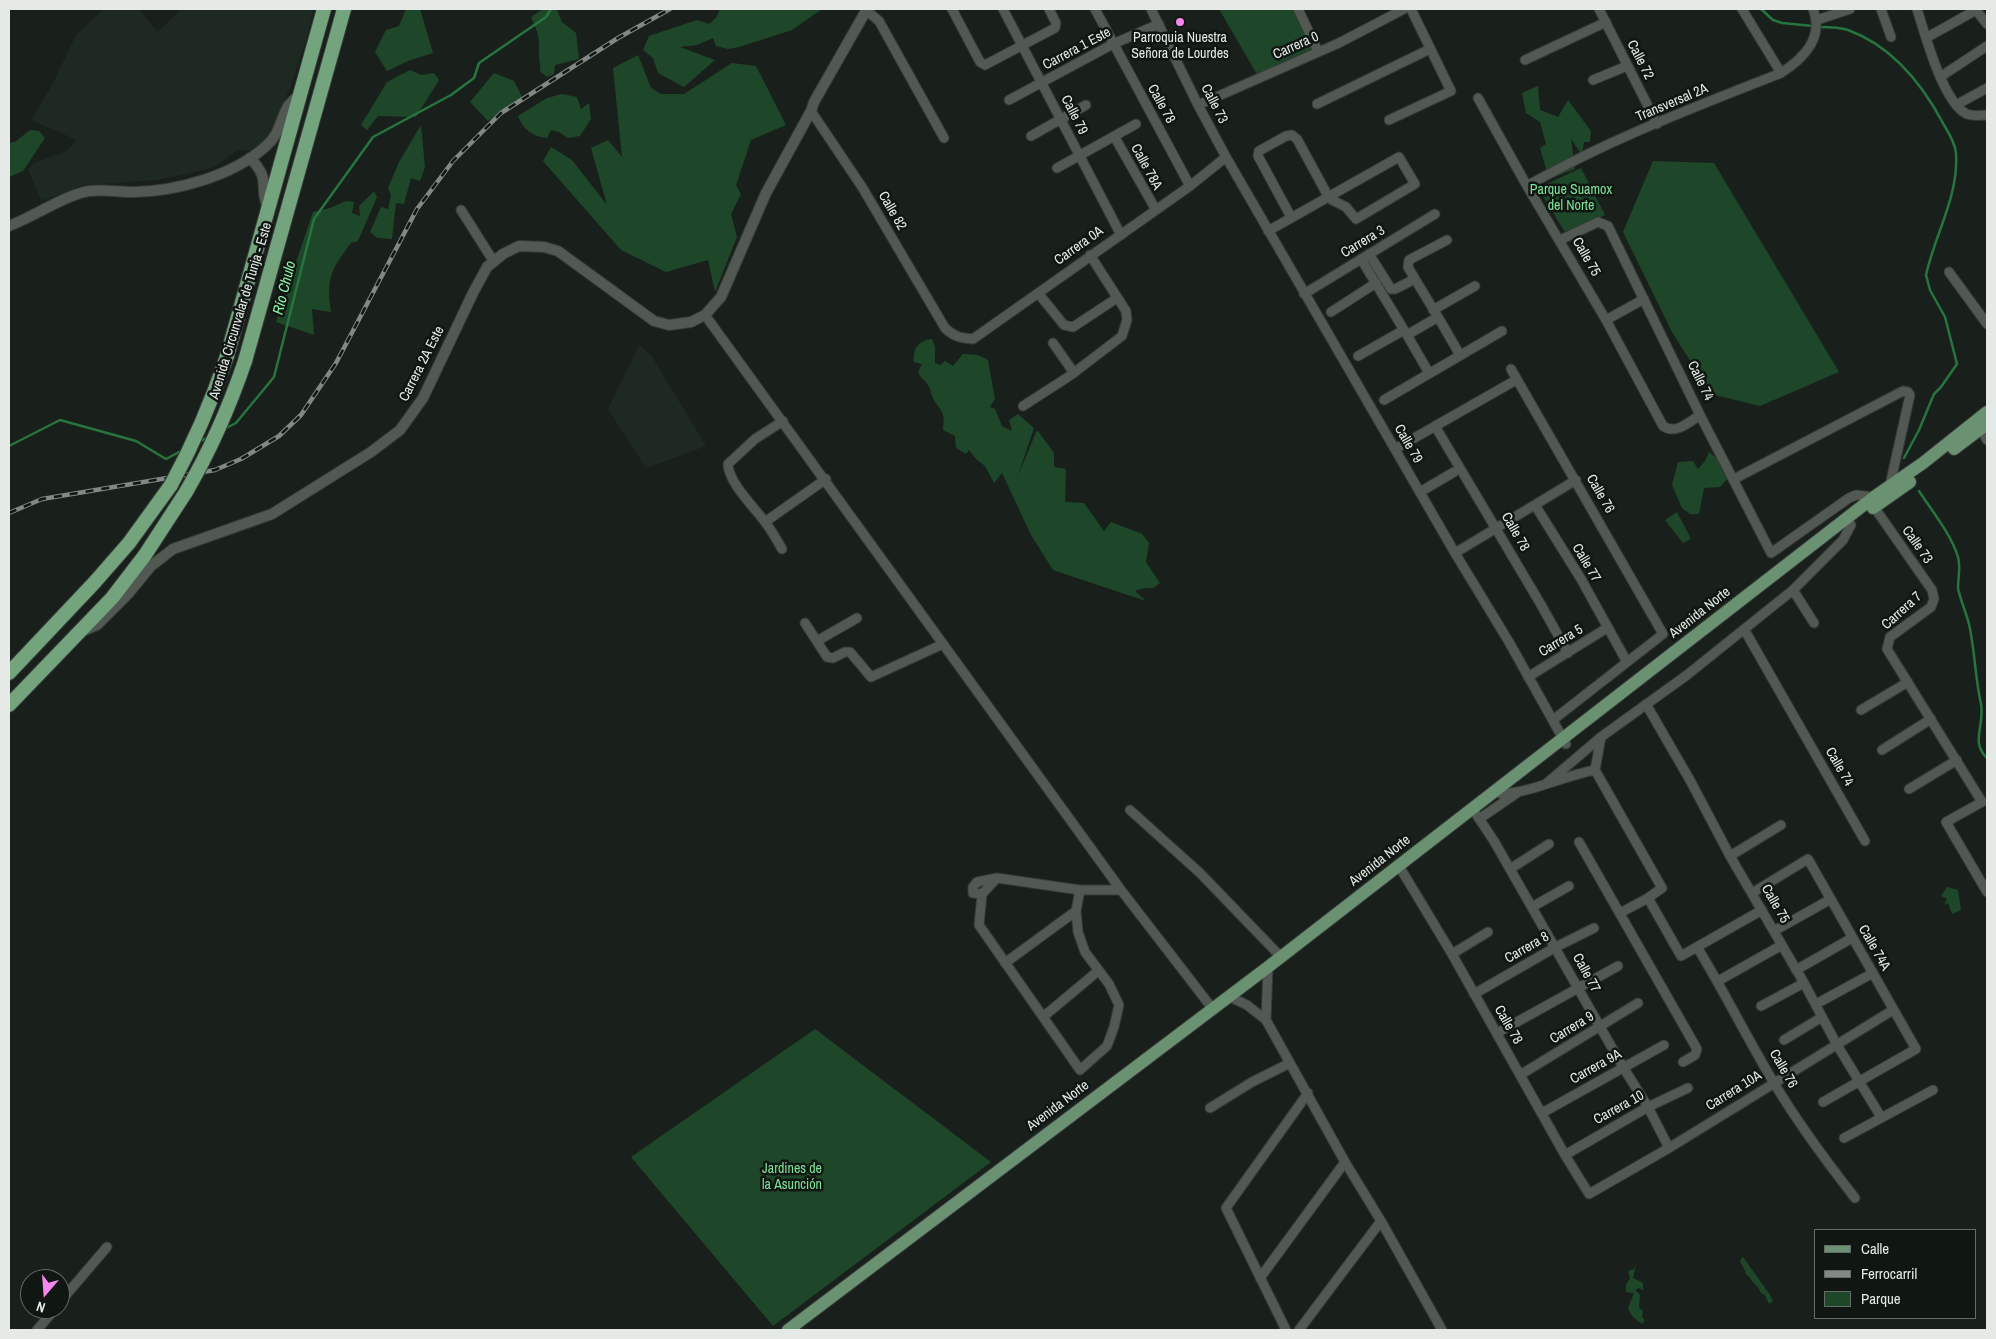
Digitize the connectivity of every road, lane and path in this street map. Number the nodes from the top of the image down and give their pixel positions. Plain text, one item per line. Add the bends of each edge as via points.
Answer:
1 (324, 9) edge
2 (344, 9) edge
3 (866, 9) edge
4 (952, 9) edge
5 (1003, 9) edge
6 (1049, 9) edge
7 (1095, 9) edge
8 (1151, 9) edge
9 (1404, 9) edge
10 (1412, 9) edge
11 (1599, 9) edge
12 (1742, 9) edge
13 (1813, 9) edge
14 (1850, 9) edge
15 (1881, 9) edge
16 (1917, 9) edge
17 (1302, 10) edge
18 (1840, 10) edge
19 (1975, 10) edge
20 (1817, 20) junction
21 (1606, 22) junction
22 (1159, 24) junction
23 (1987, 24) edge
24 (1891, 37) dead end
25 (1926, 38) junction
26 (1113, 44) junction
27 (1023, 45) junction
28 (1987, 46) edge
29 (1430, 49) junction
30 (1318, 51) junction
31 (1525, 60) dead end
32 (1627, 66) junction
33 (1781, 73) junction
34 (1940, 77) junction
35 (1593, 80) dead end
36 (1042, 83) junction
37 (1987, 88) edge
38 (300, 94) junction
39 (1478, 98) dead end
40 (1009, 100) dead end
41 (1317, 104) dead end
42 (1086, 105) dead end
43 (1198, 105) junction
44 (1956, 105) junction
45 (812, 106) junction
46 (1987, 115) edge
47 (1061, 120) junction
48 (1389, 120) dead end
49 (1136, 124) dead end
50 (1657, 124) junction
51 (1031, 136) dead end
52 (1114, 136) junction
53 (944, 138) dead end
54 (1079, 156) junction
55 (1226, 157) junction
56 (250, 158) junction
57 (1057, 168) dead end
58 (1190, 186) junction
59 (1527, 186) junction
60 (1328, 196) junction
61 (268, 210) junction
62 (461, 210) dead end
63 (1156, 210) junction
64 (1435, 214) dead end
65 (1291, 217) junction
66 (9, 226) edge
67 (1268, 231) junction
68 (1121, 235) junction
69 (1447, 240) dead end
70 (1560, 240) junction
71 (1090, 255) junction
72 (1365, 257) junction
73 (494, 262) junction
74 (1949, 272) dead end
75 (1415, 279) junction
76 (1376, 283) junction
77 (1474, 286) dead end
78 (1038, 292) junction
79 (1304, 294) junction
80 (1117, 298) junction
81 (1644, 299) junction
82 (1331, 312) dead end
83 (1436, 313) junction
84 (705, 315) junction
85 (1606, 320) junction
86 (1987, 324) edge
87 (945, 328) joint
88 (1502, 330) dead end
89 (1406, 332) junction
90 (1053, 343) dead end
91 (1460, 355) junction
92 (1358, 356) dead end
93 (1511, 370) dead end
94 (1074, 373) junction
95 (1429, 373) junction
96 (1516, 380) junction
97 (1384, 400) dead end
98 (1023, 406) dead end
99 (1987, 412) edge
100 (1700, 415) junction
101 (783, 421) junction
102 (1435, 426) junction
103 (1985, 431) edge
104 (1396, 449) junction
105 (1454, 472) dead end
106 (826, 479) junction
107 (1734, 479) junction
108 (1576, 480) junction
109 (1890, 485) junction
110 (1420, 492) junction
111 (1874, 502) junction
112 (1535, 505) junction
113 (765, 522) junction
114 (1851, 525) junction
115 (1496, 528) junction
116 (782, 549) dead end
117 (1455, 553) junction
118 (1792, 590) junction
119 (1934, 599) joint
120 (857, 618) dead end
121 (805, 623) dead end
122 (1814, 623) dead end
123 (1607, 628) junction
124 (1744, 628) junction
125 (77, 632) junction
126 (817, 641) junction
127 (943, 644) junction
128 (1568, 653) junction
129 (1627, 662) junction
130 (9, 673) edge
131 (1528, 677) junction
132 (1908, 682) junction
133 (1646, 704) junction
134 (9, 705) edge
135 (1861, 710) dead end
136 (1931, 719) junction
137 (1553, 720) junction
138 (1601, 738) junction
139 (1564, 741) junction
140 (1882, 750) dead end
141 (1957, 760) junction
142 (1595, 770) junction
143 (1547, 783) junction
144 (1909, 789) dead end
145 (1518, 793) junction
146 (1501, 794) junction
147 (1130, 810) dead end
148 (1478, 816) junction
149 (1781, 825) dead end
150 (1865, 841) dead end
151 (1579, 842) dead end
152 (1549, 844) dead end
153 (1730, 856) junction
154 (1510, 869) junction
155 (1402, 871) junction
156 (1569, 886) dead end
157 (1080, 890) junction
158 (1121, 890) junction
159 (1987, 892) edge
160 (1752, 893) junction
161 (1648, 898) junction
162 (1831, 899) junction
163 (1532, 907) junction
164 (1762, 910) junction
165 (1076, 912) junction
166 (1620, 913) junction
167 (1594, 928) dead end
168 (1774, 931) junction
169 (1488, 932) dead end
170 (1852, 938) junction
171 (1782, 945) junction
172 (1556, 947) junction
173 (1697, 947) junction
174 (1452, 954) junction
175 (1281, 957) junction
176 (1005, 963) junction
177 (1618, 966) dead end
178 (1796, 970) junction
179 (1098, 971) junction
180 (1268, 972) junction
181 (1872, 973) junction
182 (1718, 981) junction
183 (1804, 983) junction
184 (1578, 988) junction
185 (1474, 994) junction
186 (1232, 998) junction
187 (1638, 1003) dead end
188 (1816, 1004) junction
189 (1761, 1006) dead end
190 (1212, 1008) junction
191 (1893, 1010) junction
192 (1043, 1017) junction
193 (1822, 1017) junction
194 (1266, 1020) junction
195 (1601, 1027) junction
196 (1497, 1033) junction
197 (1784, 1040) dead end
198 (1664, 1045) dead end
199 (1837, 1045) junction
200 (1290, 1062) junction
201 (1683, 1062) dead end
202 (1623, 1067) junction
203 (1520, 1075) junction
204 (1859, 1081) junction
205 (1774, 1083) junction
206 (1688, 1088) dead end
207 (1932, 1090) dead end
208 (1308, 1093) junction
209 (1823, 1102) dead end
210 (1648, 1107) junction
211 (1210, 1108) dead end
212 (1542, 1113) junction
213 (1881, 1117) junction
214 (1844, 1138) dead end
215 (1669, 1148) junction
216 (1565, 1155) junction
217 (1345, 1162) junction
218 (1589, 1194) joint
219 (1855, 1198) dead end
220 (1381, 1221) junction
221 (107, 1247) dead end
222 (1260, 1278) junction
223 (70, 1290) edge
224 (47, 1319) joint
225 (37, 1330) edge
226 (47, 1330) edge
227 (788, 1330) edge
228 (799, 1330) edge
229 (1286, 1330) edge
230 (1299, 1330) edge
231 (1442, 1330) edge

1 - 38 highway, Avenida Circunvalar de Tunja - Este
2 - 125 highway, Avenida Circunvalar de Tunja - Este, bridge via 230,406 186,492 145,556 112,598
3 - 45 street
3 - 53 street via 879,21
4 - 27 street via 980,62 985,64
5 - 27 street, Calle 79
6 - 27 street via 1055,28
7 - 26 street, Calle 78
8 - 22 street, Calle 73
9 - 30 street, Carrera 0
10 - 29 street
11 - 21 street, Calle 72
12 - 33 street
13 - 20 street
14 - 18 street
15 - 24 street
16 - 25 street
17 - 30 street
18 - 20 street
19 - 23 street
19 - 25 street
20 - 33 street, Transversal 2A via 1811,45 1804,56
21 - 31 street
21 - 32 street, Calle 72
22 - 26 street, Carrera 1 Este
22 - 43 street, Calle 73
25 - 34 street
26 - 36 street, Carrera 1 Este
26 - 58 street, Calle 78
27 - 36 street, Calle 79
28 - 34 street
29 - 41 street
29 - 48 street via 1450,91
30 - 43 street, Carrera 0
32 - 35 street
32 - 50 street, Calle 72
33 - 50 street, Transversal 2A
34 - 44 street
36 - 40 street, Carrera 1 Este
36 - 47 street, Calle 79
37 - 44 street
38 - 56 street via 287,106 274,138
38 - 61 highway, Avenida Circunvalar de Tunja - Este
39 - 59 street, Calle 75
42 - 47 street
43 - 55 street, Calle 73
44 - 46 street via 1966,114
45 - 84 street via 766,193 721,297
45 - 87 street, Calle 82
47 - 51 street
47 - 54 street, Calle 79
49 - 52 street
50 - 59 street, Transversal 2A
52 - 54 street
52 - 63 street, Calle 78A
54 - 57 street
54 - 68 street, Calle 79
55 - 58 street, Carrera 0A
55 - 67 street, Calle 79
56 - 61 street via 263,175 263,199
56 - 66 street via 223,172 183,186 133,192 87,191
58 - 63 street, Carrera 0A
59 - 70 street, Calle 75
60 - 60 street via 1346,207 1356,219 1415,184 1398,157
60 - 65 street
60 - 65 street via 1292,135 1259,151 1258,156
61 - 130 highway, Avenida Circunvalar de Tunja - Este, bridge via 227,356 194,444 171,485 129,543
62 - 73 street
63 - 68 street, Carrera 0A
64 - 72 street, Carrera 3
65 - 67 street
67 - 79 street, Calle 79
68 - 71 street, Carrera 0A
69 - 75 street via 1409,260 1408,267
70 - 81 street, Calle 74 via 1598,222 1608,226
70 - 85 street, Calle 75
71 - 78 street, Carrera 0A
71 - 80 street
72 - 75 street via 1391,289
72 - 76 street
72 - 79 street, Carrera 3
73 - 84 street, Carrera 2A Este via 519,246 544,247 558,251 654,321 669,325 691,322
73 - 125 street, Carrera 2A Este via 487,267 473,293 423,398 400,430 272,514 173,549 151,566 97,625
74 - 86 street
75 - 83 street
76 - 82 street
76 - 89 street
77 - 83 street
78 - 80 street via 1068,327 1073,327
78 - 87 street, Carrera 0A via 973,339 952,335
79 - 104 street, Calle 79
80 - 94 street via 1126,311 1122,336
81 - 85 street
81 - 100 street, Calle 74
83 - 89 street
83 - 91 street
84 - 101 street
85 - 100 street, Calle 75 via 1663,426 1676,430
88 - 91 street
89 - 92 street
89 - 95 street
90 - 94 street
91 - 95 street
93 - 96 street, Calle 76
94 - 98 street
95 - 97 street
96 - 102 street
96 - 108 street, Calle 76
99 - 109 main road, Avenida Norte
100 - 107 street, Calle 74
101 - 106 street
101 - 113 street via 755,439 728,464 729,473
102 - 104 street
102 - 115 street, Calle 78
103 - 111 main road, Avenida Norte
104 - 110 street, Calle 79
105 - 110 street
106 - 113 street
106 - 127 street
107 - 109 street via 1903,391 1910,395
107 - 111 street, Calle 74 via 1771,553 1849,498 1856,496
108 - 112 street
108 - 129 street, Calle 76 via 1663,634
109 - 111 main road, Avenida Norte
110 - 117 street, Calle 79
111 - 114 main road, Avenida Norte
111 - 119 street, Calle 73 via 1932,590
111 - 139 main road, Avenida Norte
112 - 115 street
112 - 123 street, Calle 77
113 - 116 street
114 - 118 street via 1843,540
114 - 139 main road, Avenida Norte
115 - 117 street
115 - 128 street, Calle 78
117 - 131 street, Calle 79
118 - 122 street
118 - 124 street
119 - 132 street, Carrera 7 via 1931,607 1890,636 1888,649
120 - 126 street
121 - 126 street
123 - 128 street, Carrera 5
123 - 129 street, Calle 77
124 - 133 street
124 - 150 street, Calle 74
125 - 134 highway, Avenida Circunvalar de Tunja - Este
126 - 127 street via 828,658 852,653 871,677
127 - 158 street
128 - 131 street, Carrera 5
129 - 137 street
131 - 137 street, Calle 79
132 - 135 street
132 - 136 street
133 - 138 street
133 - 153 street, Calle 75
136 - 140 street
136 - 141 street
137 - 139 street, Calle 79
138 - 142 street
138 - 143 street
139 - 146 main road, Avenida Norte
139 - 175 main road, Avenida Norte
141 - 144 street
141 - 159 street via 1982,802 1946,822
142 - 143 street
142 - 161 street via 1662,888
143 - 145 street
145 - 146 street
145 - 148 street
146 - 148 main road, Avenida Norte
147 - 175 street via 1200,873
148 - 154 street, Calle 77
148 - 155 main road, Avenida Norte
149 - 153 street
151 - 166 street
152 - 154 street
153 - 160 street, Calle 75
154 - 163 street, Calle 77
155 - 174 street, Calle 78
155 - 180 main road, Avenida Norte
156 - 163 street
157 - 158 street
157 - 165 street
157 - 176 street via 997,878 982,894 979,926
158 - 190 street
160 - 162 street, Calle 74A via 1808,859
160 - 164 street, Calle 75
161 - 166 street
161 - 173 street via 1681,956
162 - 168 street
162 - 170 street, Calle 74A
163 - 172 street, Calle 77
164 - 168 street, Calle 75
164 - 173 street
165 - 176 street
165 - 179 street via 1085,952
166 - 201 street via 1697,1050 1696,1055
167 - 172 street, Carrera 8
168 - 171 street, Calle 75
169 - 174 street
170 - 178 street
170 - 181 street, Calle 74A
171 - 178 street, Calle 75
171 - 182 street
172 - 184 street, Calle 77
172 - 185 street, Carrera 8
173 - 182 street, Calle 76
174 - 185 street, Calle 78
175 - 180 main road, Avenida Norte
176 - 192 street
177 - 184 street
178 - 183 street, Calle 75
179 - 192 street
179 - 192 street via 1109,984 1119,1005 1107,1046 1080,1070
180 - 186 main road, Avenida Norte
180 - 194 street
181 - 188 street
181 - 191 street, Calle 74A
182 - 205 street, Calle 76
183 - 188 street, Calle 75
183 - 189 street
184 - 195 street, Calle 77
184 - 196 street
185 - 196 street, Calle 78
186 - 190 main road, Avenida Norte
186 - 194 street via 1248,1005
186 - 228 main road, Avenida Norte
187 - 195 street, Carrera 9
188 - 193 street, Calle 75
190 - 227 main road, Avenida Norte
191 - 199 street, Carrera 10A
191 - 204 street, Calle 74A via 1916,1049
193 - 197 street
193 - 199 street, Calle 75
194 - 200 street
195 - 202 street, Calle 77
195 - 203 street, Carrera 9
196 - 203 street, Calle 78
198 - 202 street, Carrera 9A
199 - 204 street, Calle 75
199 - 205 street, Carrera 10A
200 - 208 street
200 - 211 street
202 - 210 street, Calle 77
202 - 212 street, Carrera 9A
203 - 212 street, Calle 78
204 - 209 street
204 - 213 street, Calle 75
205 - 215 street, Carrera 10A
205 - 219 street, Calle 76
206 - 210 street, Carrera 10
207 - 213 street
208 - 217 street
208 - 222 street via 1226,1208
210 - 215 street, Calle 77
210 - 216 street, Carrera 10
212 - 216 street, Calle 78
213 - 214 street
215 - 218 street, Carrera 10A
216 - 218 street, Calle 78
217 - 220 street
217 - 222 street
220 - 230 street
220 - 231 street
221 - 223 street
222 - 229 street
224 - 225 street
224 - 226 street

